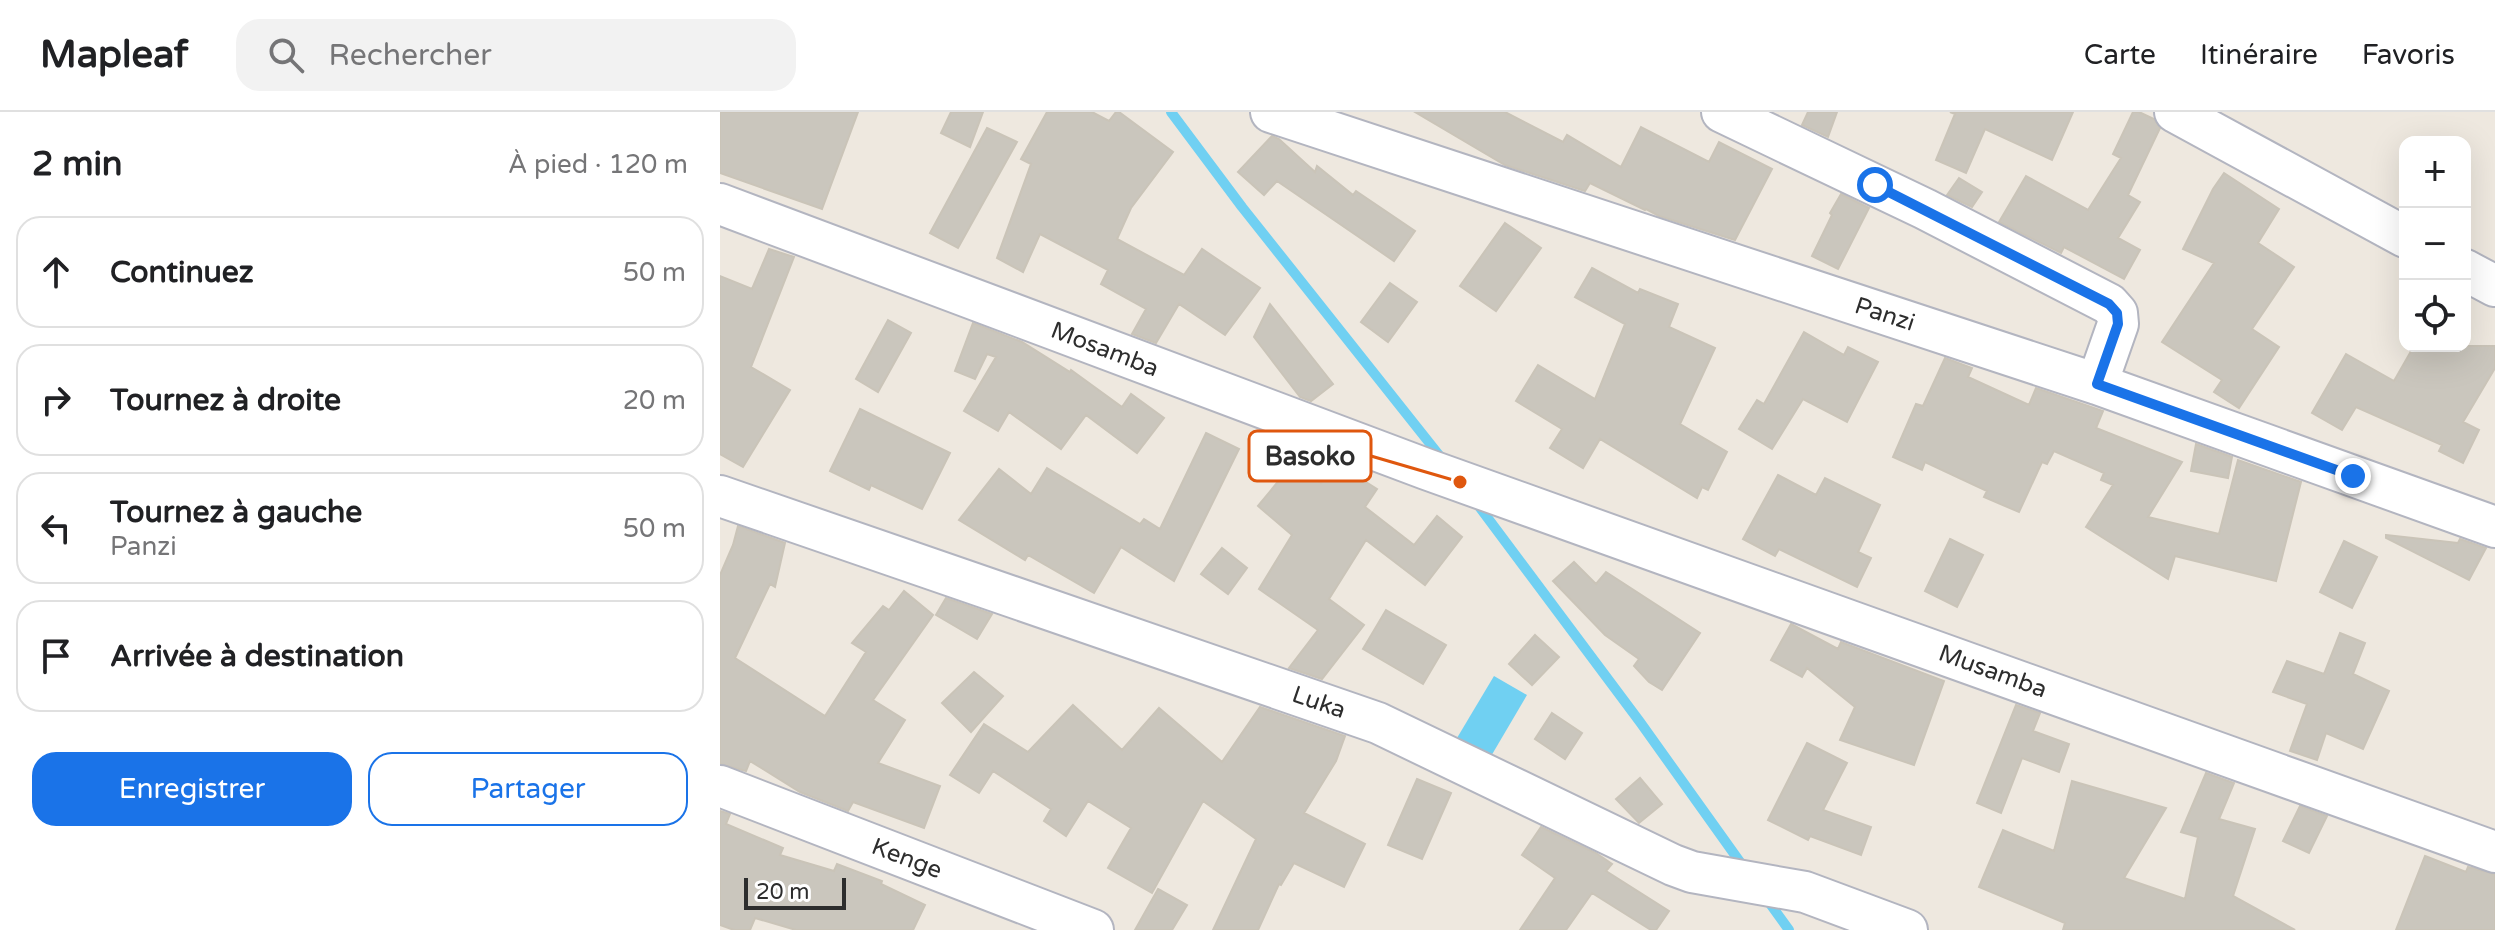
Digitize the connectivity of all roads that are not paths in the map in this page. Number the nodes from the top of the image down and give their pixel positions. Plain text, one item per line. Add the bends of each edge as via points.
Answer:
1 (1271, 112) edge
2 (1722, 112) edge
3 (2175, 112) edge
4 (720, 204) edge
5 (2399, 234) edge
6 (2471, 273) edge
7 (2495, 286) edge
8 (2097, 384) junction
9 (1491, 493) joint
10 (720, 496) edge
11 (2495, 527) edge
12 (720, 786) edge
13 (2495, 852) edge
14 (1093, 930) edge
15 (1907, 930) edge

1 - 8 street, Panzi
2 - 8 street via 2109,304 2118,324
3 - 5 street
4 - 9 street, Mosamba
6 - 7 street
8 - 11 street, Panzi
9 - 13 street, Musamba
10 - 15 street, Luka via 1378,723 1692,872 1805,892
12 - 14 street, Kenge

